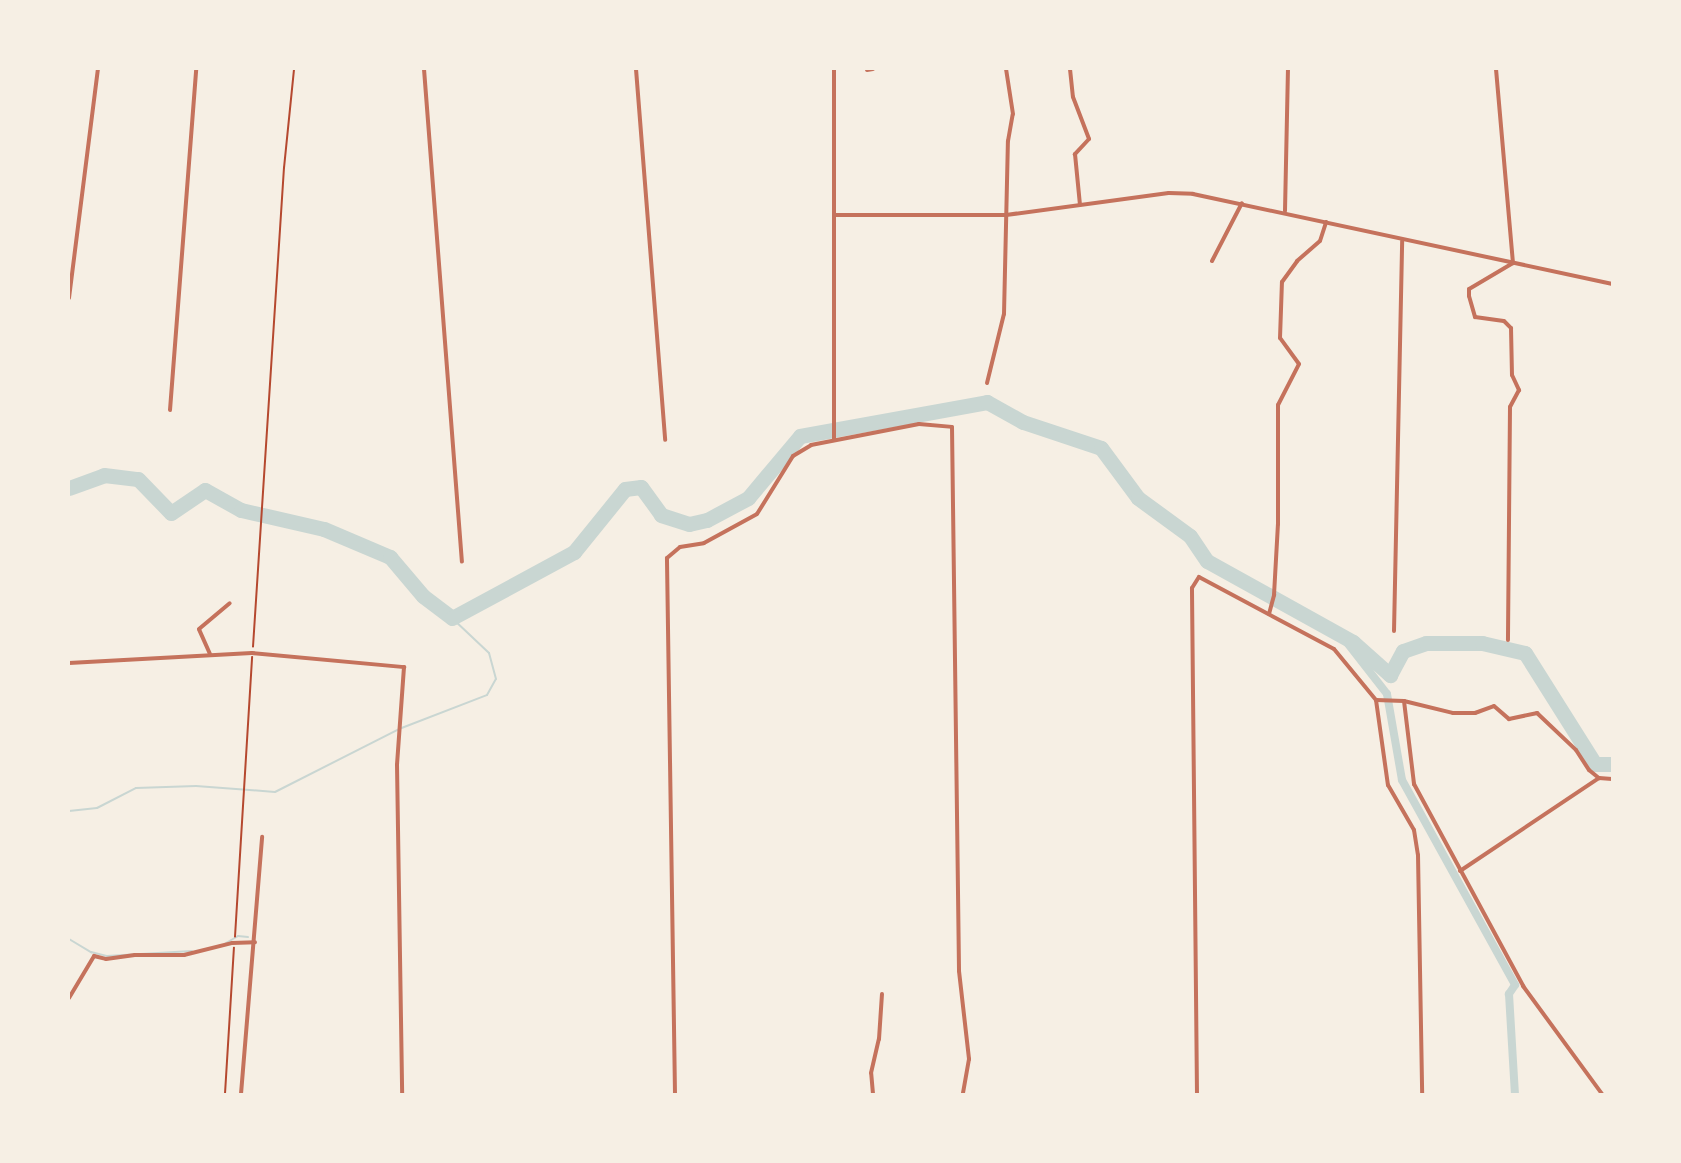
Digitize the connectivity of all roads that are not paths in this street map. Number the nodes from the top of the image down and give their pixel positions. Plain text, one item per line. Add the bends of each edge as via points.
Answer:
1 (98, 69) edge
2 (196, 69) edge
3 (424, 69) edge
4 (636, 69) edge
5 (834, 69) edge
6 (873, 69) edge
7 (1006, 69) edge
8 (1070, 69) edge
9 (1288, 69) edge
10 (1496, 69) edge
11 (867, 70) edge
12 (1242, 203) junction
13 (1080, 205) junction
14 (1285, 211) junction
15 (835, 215) junction
16 (1006, 215) junction
17 (1326, 222) junction
18 (1402, 241) junction
19 (1212, 261) dead end
20 (1513, 263) junction
21 (1612, 284) edge
22 (69, 298) edge
23 (987, 383) dead end
24 (170, 410) dead end
25 (665, 440) dead end
26 (834, 440) junction
27 (462, 562) dead end
28 (230, 603) dead end
29 (1269, 614) junction
30 (1394, 631) dead end
31 (1508, 640) dead end
32 (210, 654) junction
33 (69, 663) edge
34 (1376, 700) junction
35 (1404, 701) junction
36 (1599, 778) junction
37 (1612, 779) edge
38 (262, 837) dead end
39 (1460, 871) junction
40 (255, 942) junction
41 (882, 994) dead end
42 (69, 998) edge
43 (241, 1094) edge
44 (402, 1094) edge
45 (675, 1094) edge
46 (873, 1094) edge
47 (963, 1094) edge
48 (1197, 1094) edge
49 (1422, 1094) edge
50 (1602, 1094) edge

1 - 22 street
2 - 24 street
3 - 27 street
4 - 25 street
5 - 15 street
6 - 11 street
7 - 16 street via 1013,114 1008,141
8 - 13 street via 1072,97 1089,139 1075,154
9 - 14 street
10 - 20 street
12 - 13 street via 1169,193
12 - 14 street
12 - 19 street
13 - 16 street
14 - 17 street
15 - 16 street
15 - 26 street
16 - 23 street via 1004,314
17 - 18 street
17 - 29 street via 1320,241 1282,282 1280,338 1299,364 1278,405 1275,594
18 - 20 street
18 - 30 street
20 - 21 street
20 - 31 street via 1469,289 1475,317 1504,321 1511,328 1512,375 1519,390 1510,407
26 - 45 street via 811,445 793,456 757,514 704,543 680,547 667,558
26 - 47 street via 920,424 952,427 959,971 969,1059
28 - 32 street via 199,629
29 - 34 street via 1334,649
29 - 48 street via 1199,577 1192,588
32 - 33 street
32 - 44 street via 252,653 404,667 397,765
34 - 35 street
34 - 49 street via 1388,785 1414,830 1418,855
35 - 36 street via 1453,713 1494,706 1509,719 1536,713
35 - 39 street via 1414,784
36 - 37 street
36 - 39 street
38 - 40 street
39 - 50 street via 1522,986
40 - 42 street via 232,943 184,955 106,959 94,956
40 - 43 street
41 - 46 street via 879,1039 871,1074

